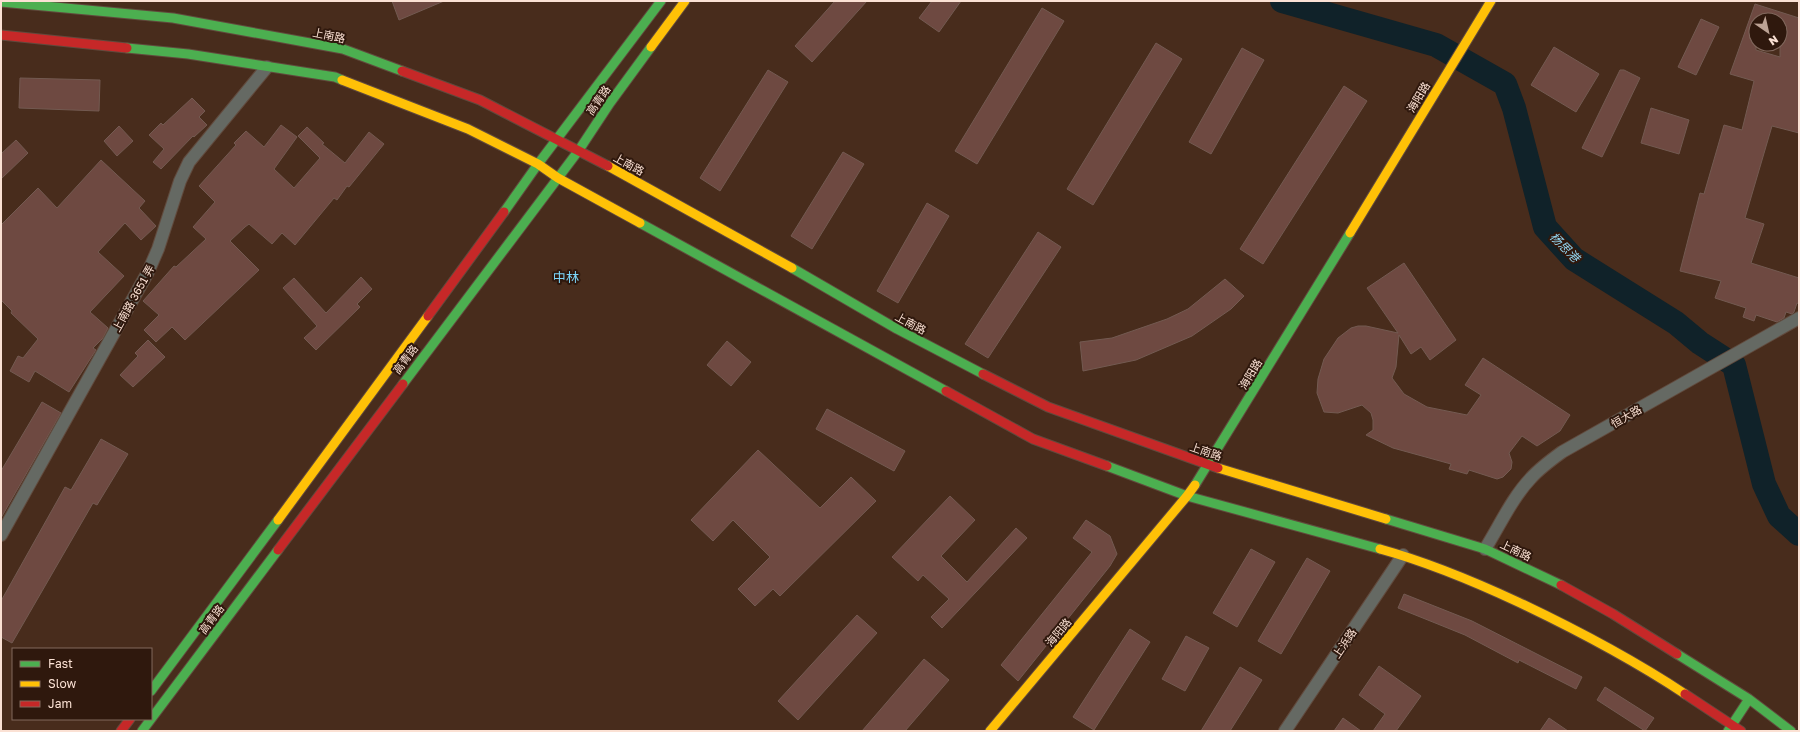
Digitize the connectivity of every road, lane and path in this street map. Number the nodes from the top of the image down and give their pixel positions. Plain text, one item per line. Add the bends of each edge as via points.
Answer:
1 (661, 1) edge
2 (685, 1) edge
3 (1490, 1) edge
4 (1, 2) edge
5 (1, 35) edge
6 (267, 67) junction
7 (557, 140) junction
8 (579, 150) junction
9 (538, 164) junction
10 (558, 178) junction
11 (1799, 318) edge
12 (1208, 465) junction
13 (1188, 496) junction
14 (1, 535) edge
15 (1485, 549) junction
16 (1403, 555) junction
17 (152, 690) edge
18 (1749, 699) junction
19 (152, 718) edge
20 (129, 720) edge
21 (150, 720) edge
22 (1730, 728) edge
23 (121, 731) edge
24 (142, 731) edge
25 (990, 731) edge
26 (1285, 731) edge
27 (1741, 731) edge
28 (1791, 731) edge

1 - 7 main road, 高青路
2 - 8 main road, 高青路
3 - 12 main road, 海阳路
4 - 7 main road, 上南路 via 173,18 342,49 480,100
5 - 6 main road via 188,54
6 - 9 main road via 335,77 468,129
6 - 14 street, 上南路 3651 弄 via 186,166 148,272
7 - 8 main road, 上南路
7 - 9 main road, 高青路
8 - 10 main road, 高青路
8 - 12 main road, 上南路 via 897,329 1048,407
9 - 10 main road
9 - 17 main road, 高青路
10 - 13 main road via 1033,439
10 - 19 main road, 高青路
11 - 15 street, 恒大路 via 1562,452 1531,478 1519,493
12 - 13 main road, 海阳路
12 - 15 main road, 上南路
13 - 16 main road
13 - 25 main road, 海阳路
15 - 18 main road, 上南路 via 1562,585
16 - 22 main road via 1480,584 1569,626 1668,683
16 - 26 street, 上浜路
18 - 22 main road
18 - 28 main road, 上南路
20 - 23 main road
21 - 24 main road, 高青路
22 - 27 main road

